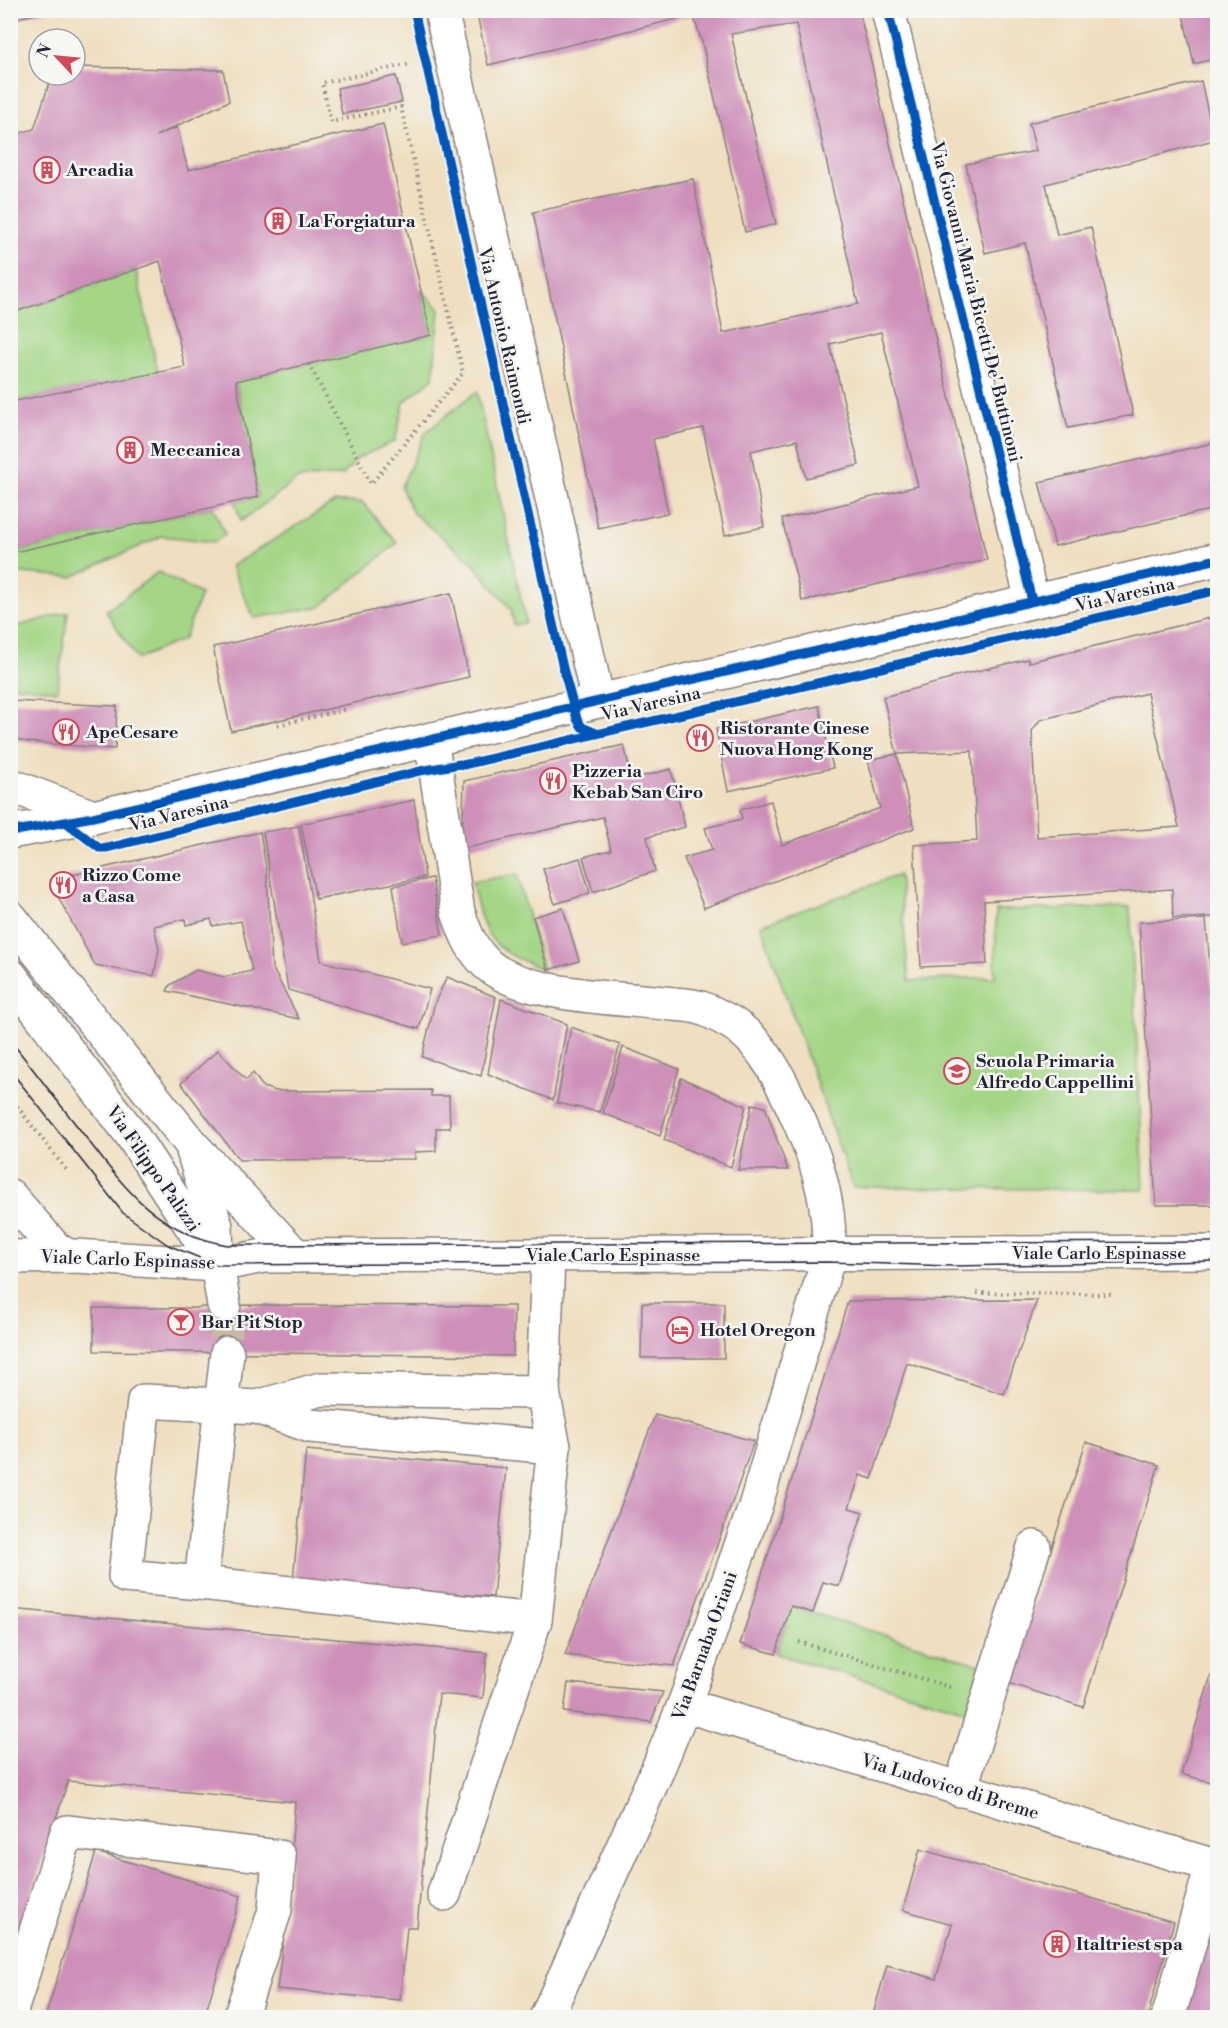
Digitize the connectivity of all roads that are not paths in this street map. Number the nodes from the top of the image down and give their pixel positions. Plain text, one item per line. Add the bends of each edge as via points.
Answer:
1 (441, 10) edge
2 (888, 10) edge
3 (1218, 559) edge
4 (1032, 601) junction
5 (598, 701) junction
6 (431, 740) junction
7 (10, 785) edge
8 (93, 817) junction
9 (10, 832) edge
10 (10, 917) edge
11 (10, 975) edge
12 (191, 1144) junction
13 (10, 1196) edge
14 (1218, 1252) edge
15 (548, 1255) junction
16 (68, 1256) junction
17 (296, 1256) junction
18 (10, 1257) edge
19 (828, 1258) junction
20 (217, 1265) junction
21 (224, 1305) tunnel mouth
22 (227, 1353) tunnel mouth
23 (543, 1392) junction
24 (222, 1406) junction
25 (257, 1407) junction
26 (554, 1447) junction
27 (1034, 1547) dead end
28 (201, 1583) junction
29 (535, 1620) junction
30 (684, 1706) junction
31 (960, 1790) junction
32 (1215, 1867) edge
33 (444, 1894) dead end
34 (10, 2014) edge
35 (240, 2018) edge
36 (546, 2018) edge
37 (1168, 2018) edge

1 - 5 street, Via Antonio Raimondi
2 - 4 street, Via Giovanni Maria Bicetti De' Buttinoni
3 - 4 street, Via Varesina
4 - 5 street, Via Varesina
5 - 6 street, Via Varesina
6 - 8 street, Via Varesina
6 - 19 street via 458,912 466,937 483,962 507,978 538,988 700,1007 731,1023 756,1045 783,1084 804,1132 824,1197
7 - 8 street
8 - 9 street, Via Varesina
10 - 12 street, Via Filippo Palizzi
11 - 20 street, Via Filippo Palizzi via 131,1134
12 - 17 street, Via Filippo Palizzi
12 - 20 street, Via Filippo Palizzi via 216,1226
13 - 16 street via 55,1248
14 - 19 street, Viale Carlo Espinasse
15 - 17 street, Viale Carlo Espinasse
15 - 19 street, Viale Carlo Espinasse
15 - 23 street
16 - 18 street, Viale Carlo Espinasse
16 - 20 street, Viale Carlo Espinasse
17 - 20 street, Viale Carlo Espinasse via 264,1256
19 - 30 street, Via Barnaba Oriani via 755,1507
20 - 21 street
22 - 24 street
23 - 25 street via 321,1389
23 - 26 street
24 - 25 street
24 - 28 street
24 - 28 street via 144,1401 124,1576
25 - 26 street via 310,1426
26 - 29 street
27 - 31 street
28 - 29 street
29 - 33 street
30 - 31 street, Via Ludovico di Breme
30 - 36 street, Via Barnaba Oriani
31 - 32 street, Via Ludovico di Breme
32 - 37 street
34 - 35 street via 67,1832 279,1857 274,1910

